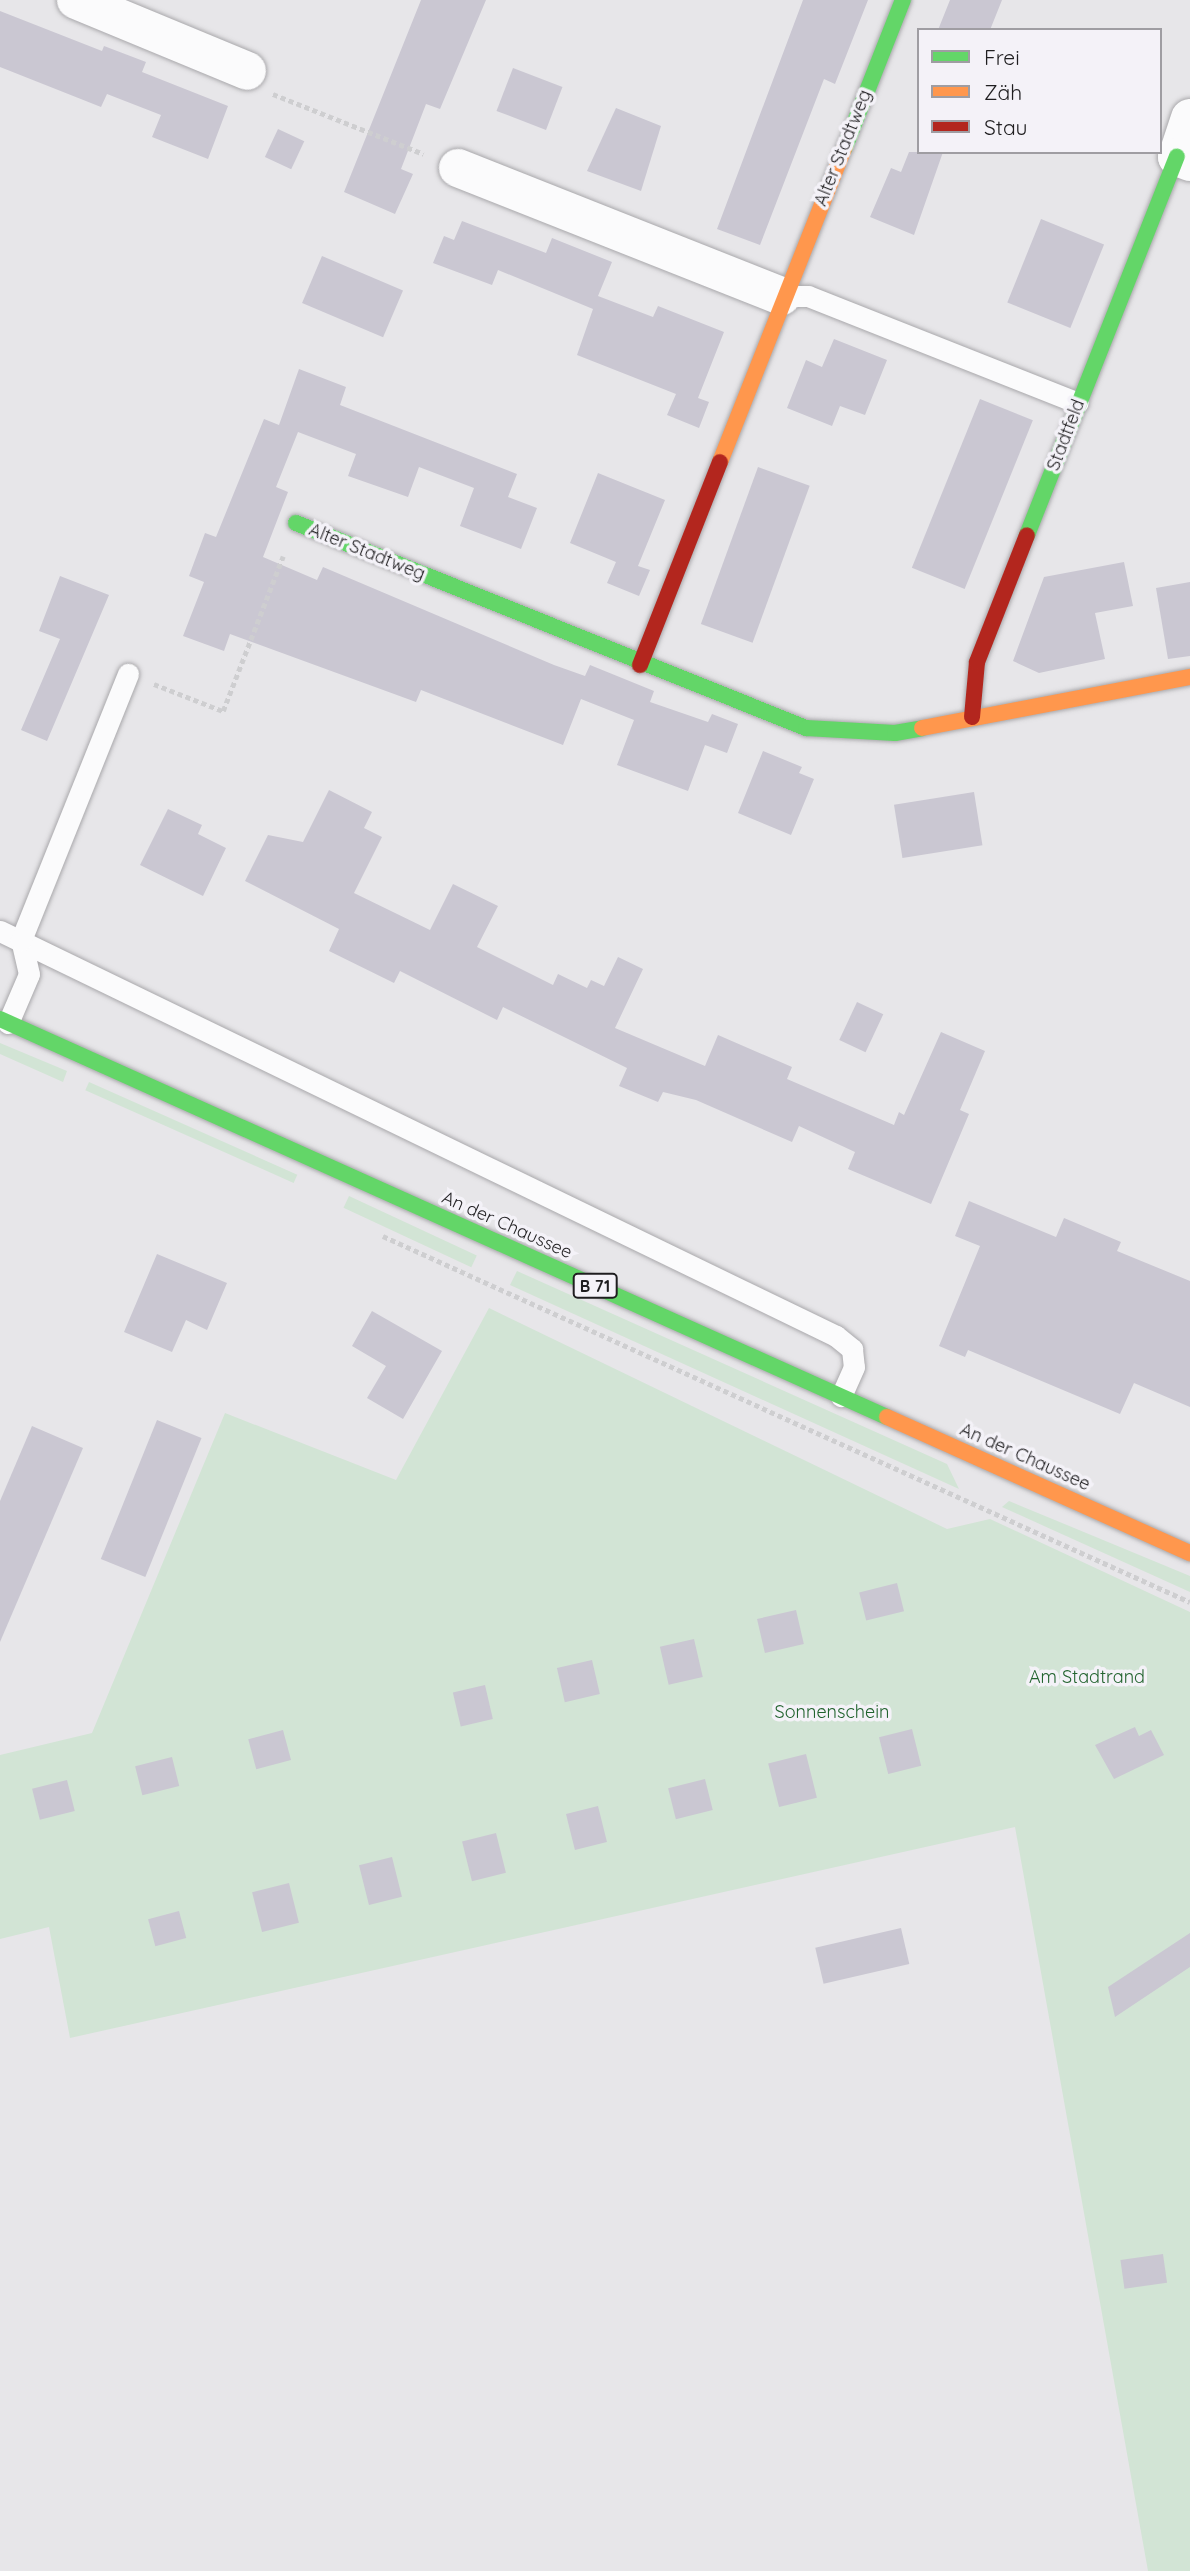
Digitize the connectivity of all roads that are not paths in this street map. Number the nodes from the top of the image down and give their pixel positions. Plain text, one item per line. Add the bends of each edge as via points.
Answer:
1 (76, 0) edge
2 (903, 0) edge
3 (247, 71) road end
4 (1190, 118) edge
5 (1183, 159) edge
6 (458, 168) road end
7 (782, 296) junction
8 (1078, 403) junction
9 (296, 523) road end
10 (640, 665) junction
11 (128, 674) road end
12 (1190, 677) edge
13 (972, 716) junction
14 (0, 931) edge
15 (20, 940) junction
16 (4, 1021) edge
17 (841, 1396) junction
18 (1190, 1553) edge

1 - 3 street
2 - 7 street, Alter Stadtweg
4 - 5 street, Stadtfeld
5 - 8 street, Stadtfeld
6 - 7 street
7 - 8 lane via 808,296
7 - 10 street, Alter Stadtweg
8 - 13 street, Stadtfeld via 977,662
9 - 10 street, Alter Stadtweg
10 - 13 street, Alter Stadtweg via 806,728 895,733
11 - 15 lane
12 - 13 street
14 - 15 lane
15 - 16 lane via 29,974
15 - 17 lane via 836,1336 852,1349 854,1367
16 - 17 street, An der Chaussee / B 71
17 - 18 street, An der Chaussee / B 71

